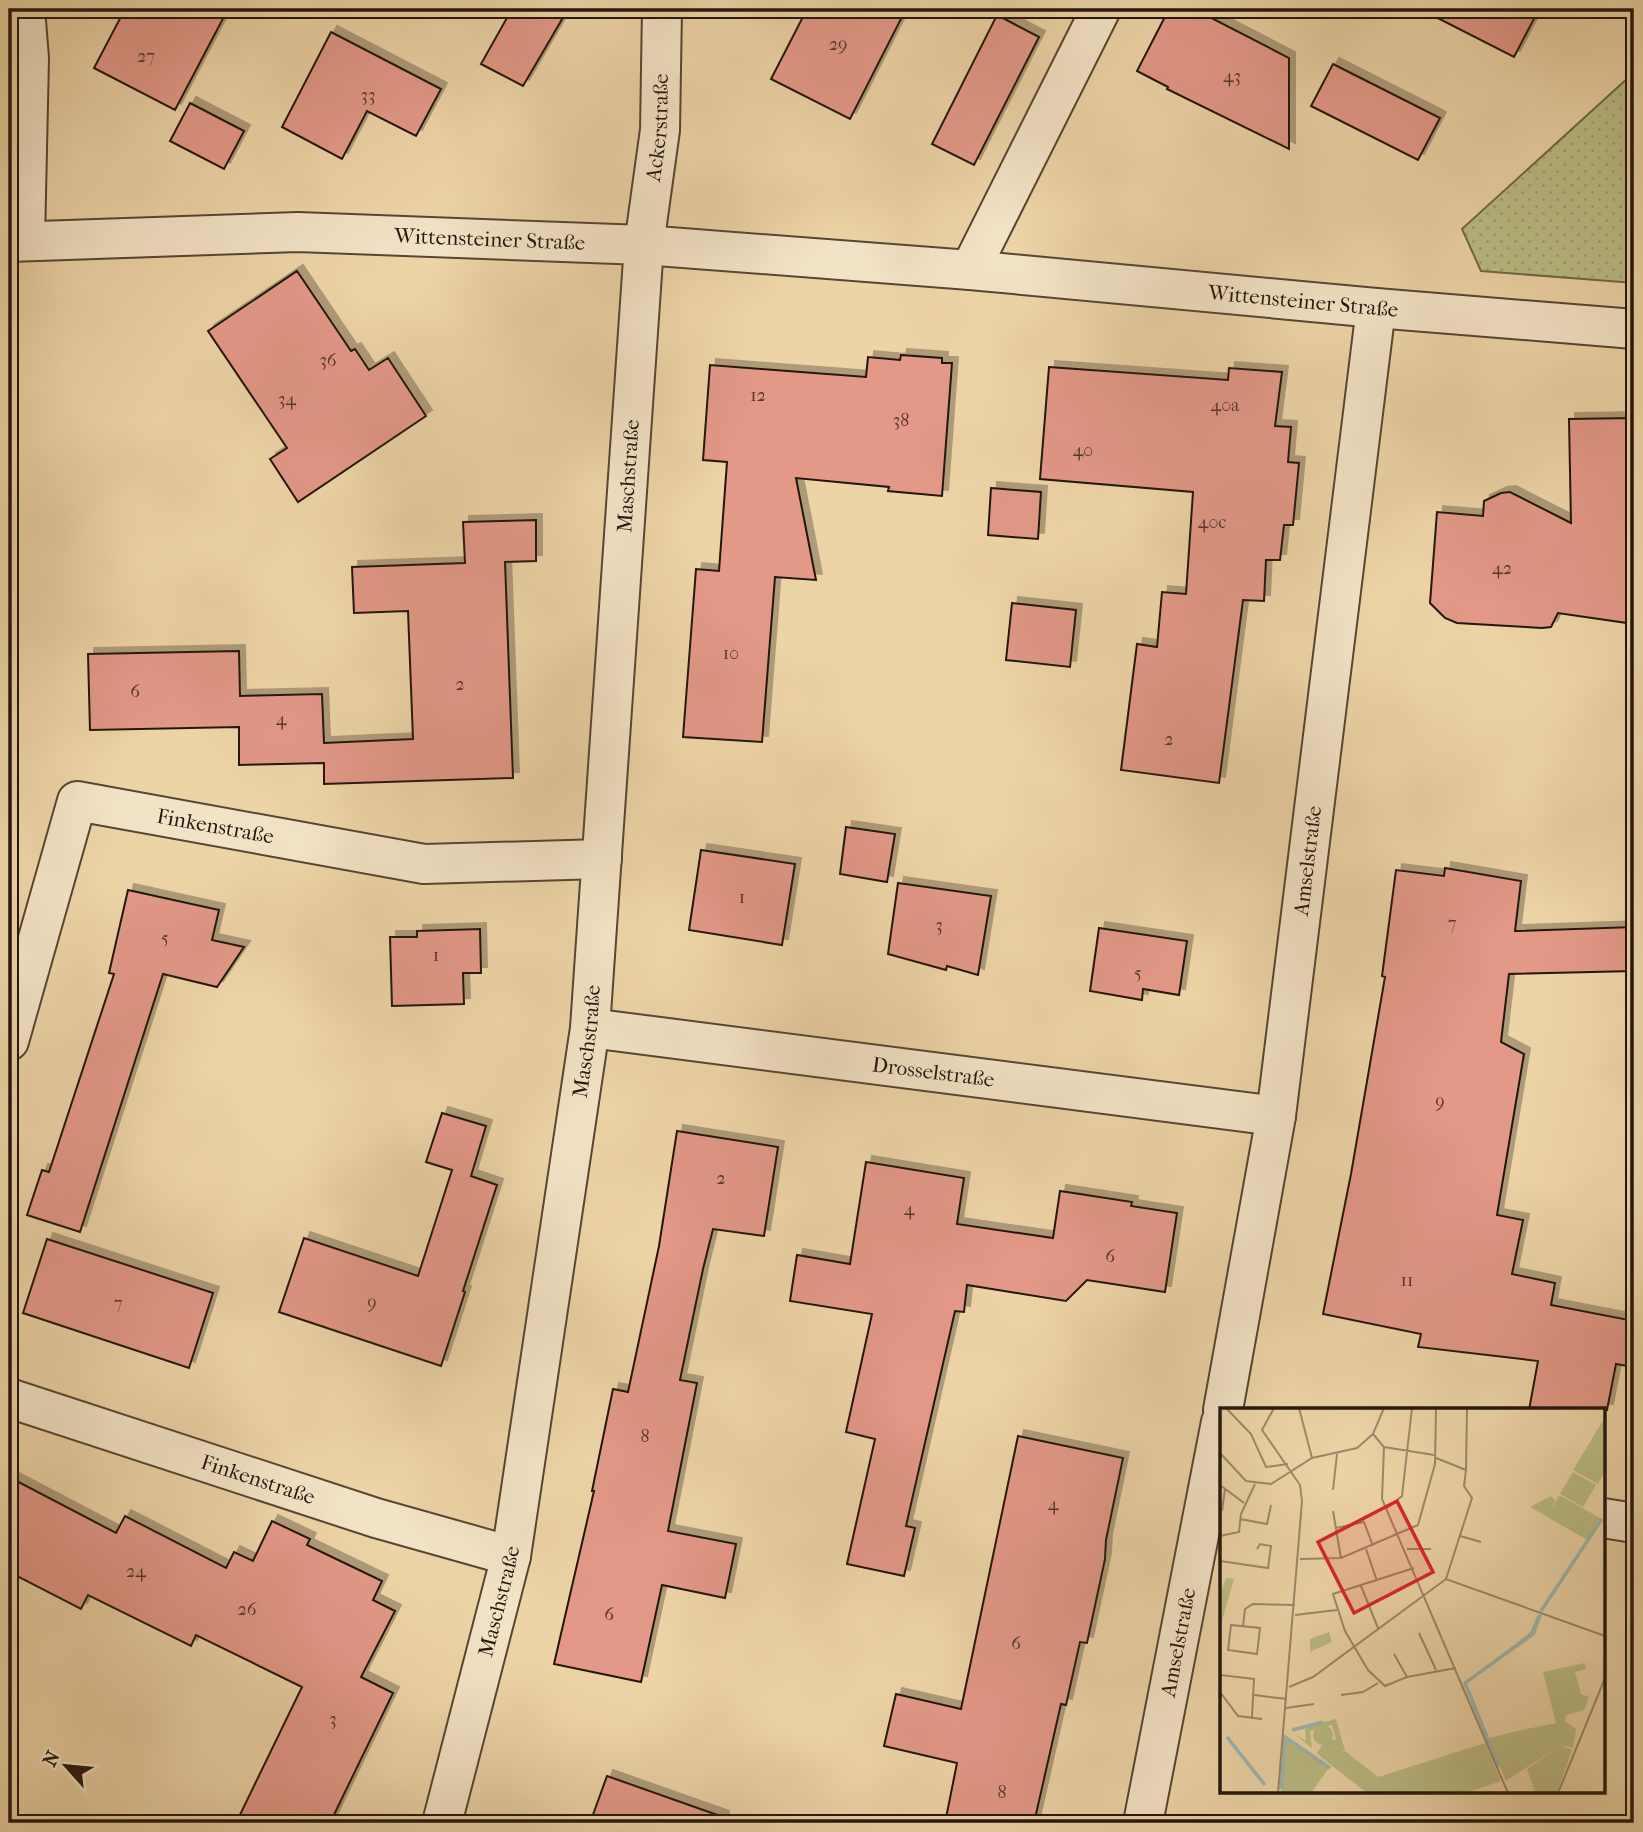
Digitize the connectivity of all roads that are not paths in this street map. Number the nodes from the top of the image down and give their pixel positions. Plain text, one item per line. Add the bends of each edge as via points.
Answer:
1 (25, 9) edge
2 (662, 9) edge
3 (1101, 9) edge
4 (17, 241) edge
5 (644, 245) junction
6 (970, 270) junction
7 (1376, 308) junction
8 (1634, 329) edge
9 (602, 859) junction
10 (590, 1028) junction
11 (9, 1041) edge
12 (1276, 1116) junction
13 (9, 1398) edge
14 (1223, 1408) edge
15 (1220, 1440) edge
16 (1604, 1518) edge
17 (1634, 1523) edge
18 (511, 1556) junction
19 (442, 1823) edge
20 (1143, 1823) edge

1 - 4 street via 29,58
2 - 5 street, Ackerstraße via 660,130
3 - 6 street
4 - 5 street, Wittensteiner Straße via 298,232
5 - 6 street, Wittensteiner Straße
5 - 9 street, Maschstraße
6 - 7 street, Wittensteiner Straße
7 - 8 street, Wittensteiner Straße
7 - 12 street, Amselstraße
9 - 10 street, Maschstraße
9 - 11 street, Finkenstraße via 424,864 77,801
10 - 12 street, Drosselstraße
10 - 18 street, Maschstraße
12 - 14 street, Amselstraße
13 - 18 street, Finkenstraße via 376,1518
15 - 20 street, Amselstraße
16 - 17 street
18 - 19 street, Maschstraße

